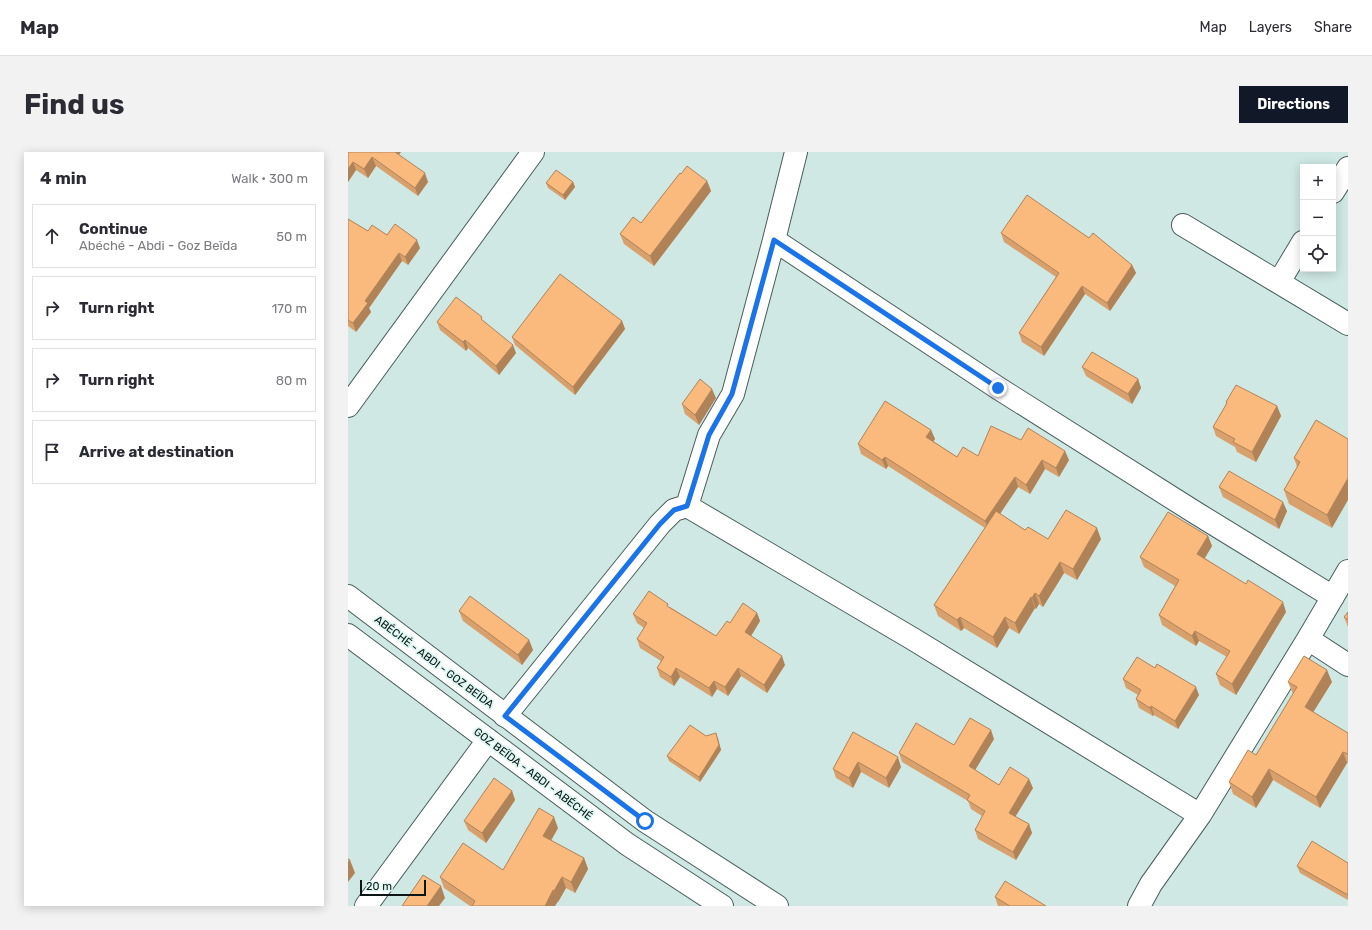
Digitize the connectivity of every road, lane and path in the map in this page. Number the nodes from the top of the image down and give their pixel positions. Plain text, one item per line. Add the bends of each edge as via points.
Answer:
1 (533, 152) edge
2 (796, 152) edge
3 (1348, 168) edge
4 (1336, 187) edge
5 (1183, 225) dead end
6 (774, 240) junction
7 (1300, 247) edge
8 (1279, 282) junction
9 (1348, 324) edge
10 (348, 406) edge
11 (687, 506) junction
12 (1348, 571) edge
13 (348, 596) edge
14 (1333, 597) junction
15 (348, 634) edge
16 (1308, 639) junction
17 (1348, 665) edge
18 (505, 716) junction
19 (488, 740) junction
20 (1200, 816) junction
21 (366, 906) edge
22 (721, 906) edge
23 (777, 906) edge
24 (1139, 906) edge

1 - 10 street
2 - 6 street
3 - 4 street
5 - 8 street
6 - 11 street via 732,394 709,435
6 - 14 street via 998,388
7 - 8 street
8 - 9 street
11 - 18 street via 674,510 660,524
11 - 20 street via 913,639
12 - 14 street
13 - 18 street, ABÉCHÉ - ABDI - GOZ BEÏDA
14 - 16 street
15 - 19 street, GOZ BEÏDA - ABDI - ABÉCHÉ
16 - 17 street
16 - 20 street
18 - 23 street, ABÉCHÉ - ABDI - GOZ BEÏDA via 645,821
19 - 21 street
19 - 22 street, GOZ BEÏDA - ABDI - ABÉCHÉ via 627,844
20 - 24 street via 1151,884

